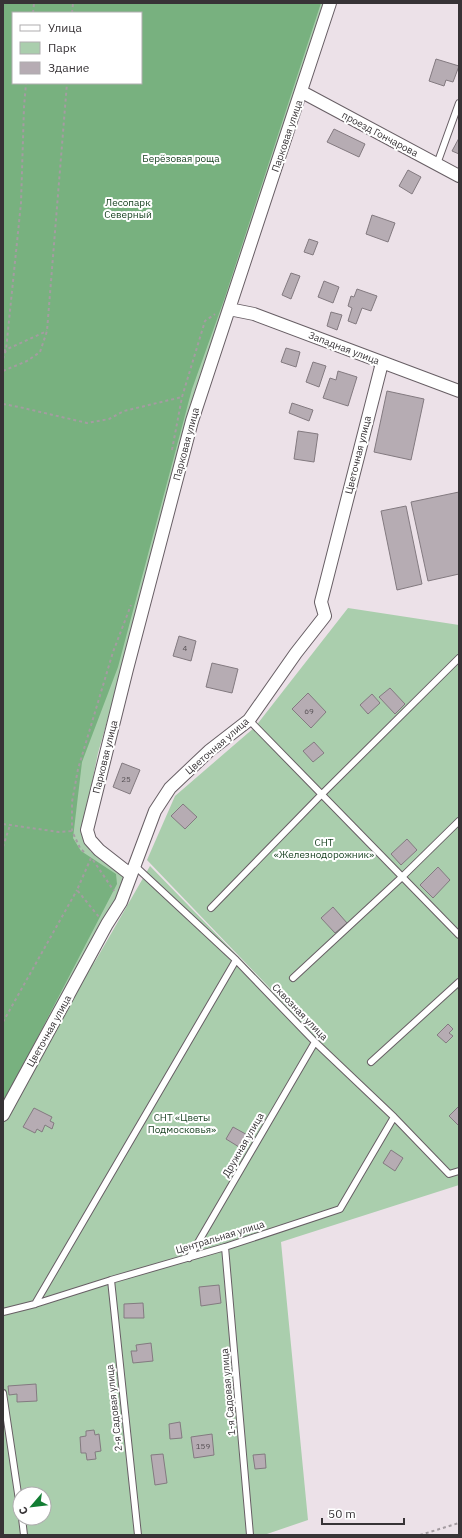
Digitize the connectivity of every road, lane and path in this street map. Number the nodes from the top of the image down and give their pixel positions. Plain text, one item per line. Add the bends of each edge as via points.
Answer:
1 (330, 3) edge
2 (26, 84) edge
3 (67, 84) edge
4 (302, 92) junction
5 (459, 103) edge
6 (437, 164) junction
7 (459, 176) edge
8 (229, 309) junction
9 (47, 331) junction
10 (4, 351) edge
11 (3, 359) edge
12 (382, 362) junction
13 (3, 371) edge
14 (459, 391) edge
15 (182, 397) dead end
16 (3, 404) edge
17 (459, 658) edge
18 (249, 720) junction
19 (322, 795) junction
20 (459, 821) edge
21 (3, 824) edge
22 (10, 824) junction
23 (72, 831) dead end
24 (3, 847) edge
25 (91, 858) dead end
26 (133, 870) junction
27 (402, 877) junction
28 (77, 890) junction
29 (211, 908) dead end
30 (107, 924) junction
31 (459, 935) edge
32 (236, 960) junction
33 (293, 978) dead end
34 (459, 982) edge
35 (3, 1022) edge
36 (315, 1042) junction
37 (371, 1062) dead end
38 (3, 1115) edge
39 (394, 1117) junction
40 (459, 1170) edge
41 (225, 1247) junction
42 (189, 1258) junction
43 (111, 1280) junction
44 (36, 1304) junction
45 (3, 1312) edge
46 (3, 1394) edge
47 (17, 1486) edge
48 (459, 1523) edge
49 (138, 1535) edge
50 (250, 1535) edge
51 (420, 1535) edge

1 - 4 street, Парковая улица
2 - 10 path via 21,203
3 - 9 path
4 - 6 street, проезд Гончарова
4 - 8 street, Парковая улица
5 - 6 lane
6 - 7 street, проезд Гончарова
8 - 12 street, Западная улица via 254,314
8 - 26 street, Парковая улица via 192,421 87,830 94,845
9 - 10 path
9 - 13 path via 40,352 27,361
10 - 11 path
12 - 14 street, Западная улица
12 - 18 street, Цветочная улица via 321,602 325,616
15 - 16 path via 88,423
17 - 19 lane
18 - 19 lane
18 - 26 street, Цветочная улица via 209,751 170,788 155,811
19 - 27 lane
19 - 29 lane
20 - 27 lane
21 - 22 path
22 - 23 path via 59,832
22 - 24 path
25 - 28 path
26 - 30 street, Цветочная улица via 121,902
26 - 32 lane, Сквозная улица
27 - 31 lane
27 - 33 lane
28 - 30 path
28 - 35 path
30 - 38 street, Цветочная улица
32 - 36 lane, Сквозная улица
32 - 44 lane
34 - 37 lane
36 - 39 lane, Сквозная улица
36 - 42 lane, Дружная улица
39 - 40 lane, Сквозная улица via 449,1174
39 - 41 lane, Центральная улица via 340,1209
41 - 42 lane, Центральная улица
41 - 50 lane, 1-я Садовая улица
42 - 43 lane, Центральная улица
43 - 44 lane, Центральная улица
43 - 49 lane, 2-я Садовая улица
44 - 45 lane, Центральная улица
46 - 47 lane
48 - 51 path

